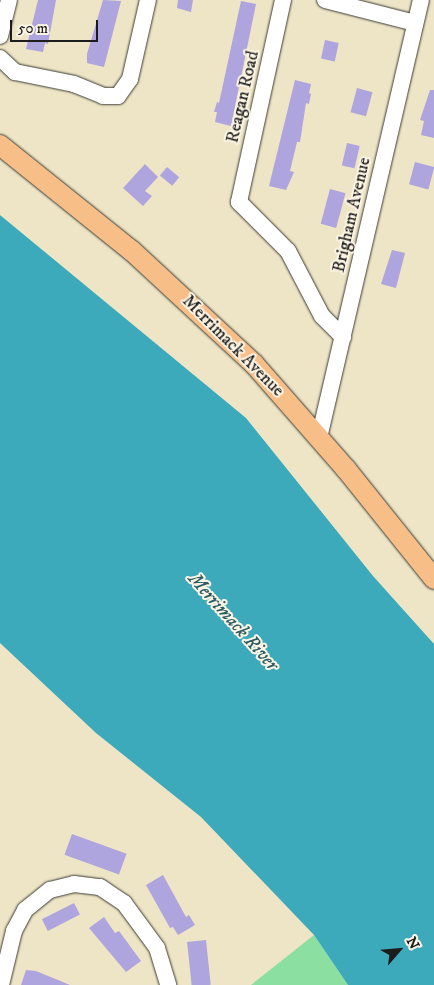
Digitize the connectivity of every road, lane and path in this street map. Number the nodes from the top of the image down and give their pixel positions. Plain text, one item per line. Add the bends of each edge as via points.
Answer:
1 (9, 0) edge
2 (148, 0) edge
3 (284, 0) edge
4 (325, 0) edge
5 (421, 0) edge
6 (415, 24) junction
7 (0, 36) edge
8 (0, 58) edge
9 (0, 145) edge
10 (343, 337) junction
11 (320, 438) junction
12 (434, 579) edge
13 (1, 985) edge
14 (168, 985) edge

1 - 7 street
2 - 8 street via 130,79 121,93 103,96 57,80 15,72
3 - 10 street, Reagan Road via 239,202 288,251 322,316
4 - 6 street
5 - 6 street, Brigham Avenue
6 - 10 street, Brigham Avenue
9 - 11 main road, Merrimack Avenue via 178,291 254,364
10 - 11 street, Brigham Avenue
11 - 12 main road, Merrimack Avenue
13 - 14 street via 14,931 25,910 50,890 74,884 100,887 124,903 157,948

